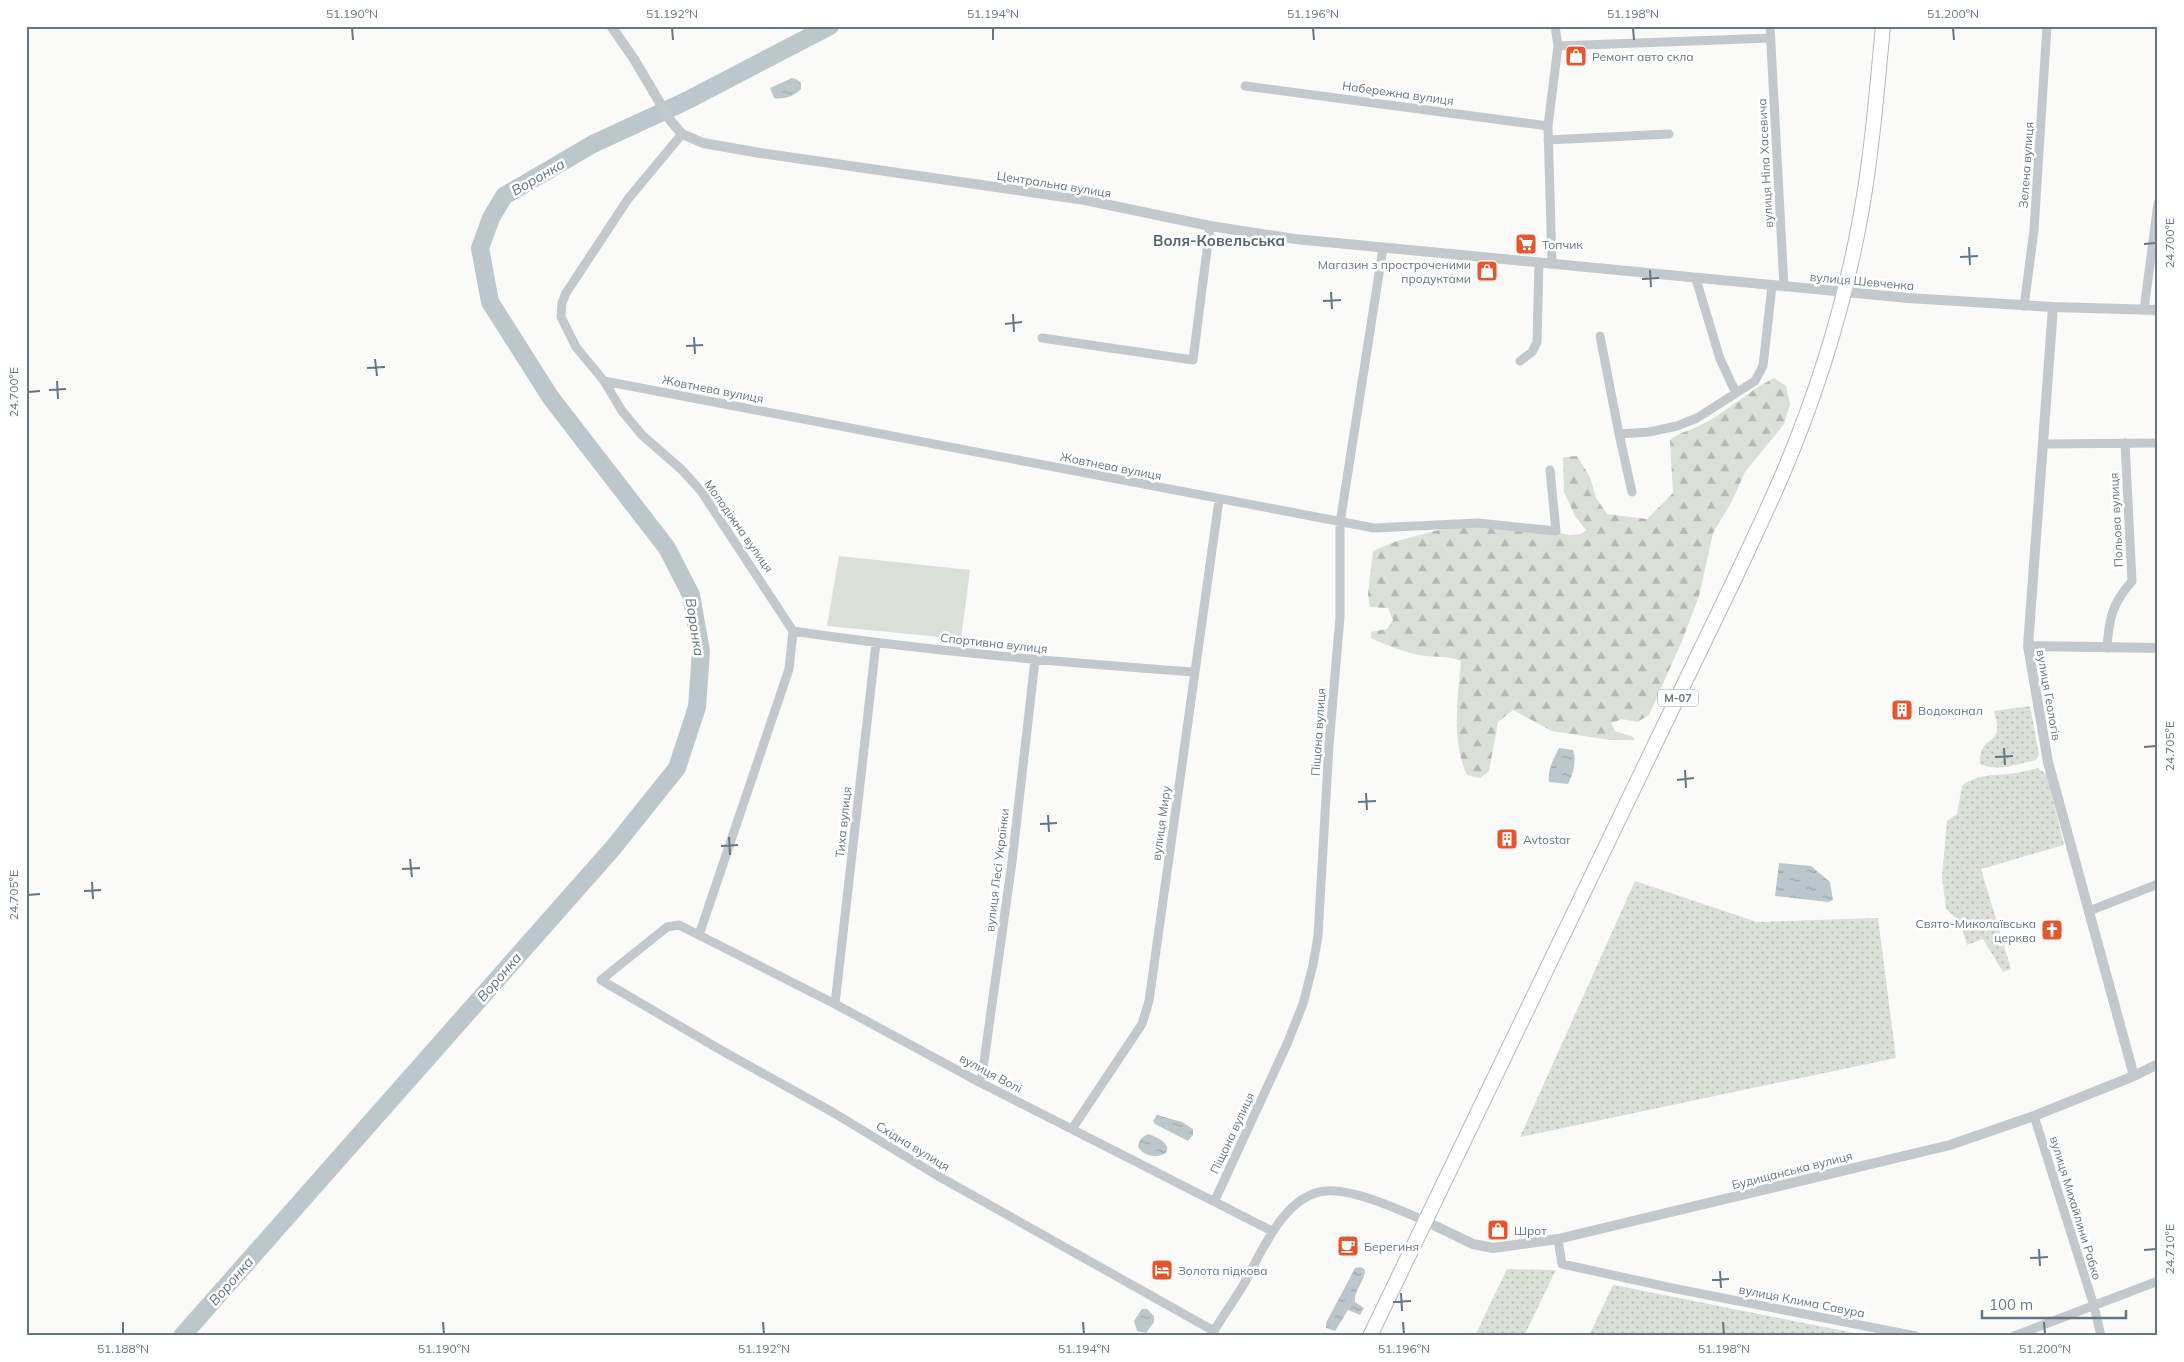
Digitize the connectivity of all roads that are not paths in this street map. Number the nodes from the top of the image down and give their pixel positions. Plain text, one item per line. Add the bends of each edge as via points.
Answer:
1 (611, 26) edge
2 (1555, 26) edge
3 (1770, 26) edge
4 (1883, 26) edge
5 (2047, 26) edge
6 (1771, 38) junction
7 (1558, 46) junction
8 (1245, 86) dead end
9 (1548, 126) junction
10 (682, 134) junction
11 (1669, 134) dead end
12 (1548, 140) junction
13 (2158, 203) edge
14 (1210, 226) junction
15 (1383, 248) junction
16 (1539, 262) junction
17 (1552, 263) junction
18 (1565, 264) joint
19 (1696, 279) junction
20 (1772, 286) junction
21 (1784, 287) junction
22 (1843, 292) junction
23 (2024, 306) junction
24 (2053, 307) junction
25 (2144, 310) junction
26 (2158, 310) edge
27 (1600, 336) dead end
28 (1042, 338) dead end
29 (1520, 361) dead end
30 (604, 381) junction
31 (1736, 393) junction
32 (1619, 434) junction
33 (2158, 443) edge
34 (2043, 444) junction
35 (2125, 444) junction
36 (1550, 470) dead end
37 (1632, 492) dead end
38 (1220, 500) junction
39 (1340, 523) junction
40 (793, 631) junction
41 (876, 643) junction
42 (2028, 646) junction
43 (2107, 648) junction
44 (2158, 648) edge
45 (1034, 660) junction
46 (1194, 672) junction
47 (2158, 884) edge
48 (2089, 911) junction
49 (699, 935) junction
50 (601, 980) joint
51 (835, 1004) junction
52 (2158, 1064) edge
53 (2134, 1076) junction
54 (981, 1083) junction
55 (2034, 1116) junction
56 (1072, 1129) junction
57 (1215, 1200) junction
58 (1425, 1220) junction
59 (1272, 1231) junction
60 (1558, 1239) junction
61 (2158, 1281) edge
62 (2094, 1306) junction
63 (1370, 1336) edge
64 (1916, 1336) edge
65 (2014, 1336) edge
66 (2101, 1336) edge

1 - 10 street, Центральна вулиця
2 - 7 street
3 - 6 street, вулиця Ніла Хасевича
4 - 22 highway, М-07 via 1861,215
5 - 23 street, Зелена вулиця via 2034,230
6 - 7 street
6 - 21 street, вулиця Ніла Хасевича
7 - 9 street
8 - 9 street, Набережна вулиця
9 - 12 street
10 - 14 street, Центральна вулиця via 702,143 1075,198
10 - 30 street, Молодіжна вулиця via 628,199 566,292 562,303 561,316 565,327 576,347
11 - 12 street
12 - 17 street
13 - 25 street
14 - 15 street, Центральна вулиця
14 - 28 street via 1193,360
15 - 16 street, Центральна вулиця
15 - 39 street, Піщана вулиця
16 - 17 street, Центральна вулиця
16 - 29 street via 1537,342 1532,352
17 - 18 street, Центральна вулиця
18 - 19 street, вулиця Шевченка
19 - 20 street, вулиця Шевченка
19 - 31 street via 1720,359
20 - 21 street, вулиця Шевченка
20 - 31 street via 1763,366 1755,381
21 - 22 street, вулиця Шевченка
22 - 23 street, вулиця Шевченка
22 - 58 highway, М-07 via 1822,368 1782,477
23 - 24 street, вулиця Шевченка
24 - 25 street, вулиця Шевченка
24 - 34 street, вулиця Геологів
25 - 26 street, вулиця Шевченка
27 - 32 street
30 - 38 street, Жовтнева вулиця
30 - 40 street, Молодіжна вулиця via 622,411 642,435 701,491
31 - 32 street via 1697,418 1677,426
32 - 37 street
33 - 35 street
34 - 35 street
34 - 42 street, вулиця Геологів
35 - 43 street, Польова вулиця via 2132,581 2114,606
36 - 39 street, Жовтнева вулиця via 1556,530 1478,522 1388,529
38 - 39 street, Жовтнева вулиця
38 - 46 street, вулиця Миру
39 - 57 street, Піщана вулиця via 1340,617 1328,745 1318,936 1313,965 1303,1004 1287,1044
40 - 41 street, Спортивна вулиця
40 - 49 street via 789,669
41 - 45 street, Спортивна вулиця
41 - 51 street, Тиха вулиця
42 - 43 street
42 - 48 street, вулиця Геологів via 2048,762
43 - 44 street
45 - 46 street, Спортивна вулиця
45 - 54 street, вулиця Лесі Українки via 1012,862
46 - 56 street, вулиця Миру via 1149,1001 1142,1024
47 - 48 street
48 - 53 street, вулиця Геологів
49 - 50 street, вулиця Волі via 679,924 667,927
49 - 51 street, вулиця Волі
50 - 59 street, Східна вулиця via 938,1176 1214,1331
51 - 54 street, вулиця Волі
52 - 53 street, Будищанська вулиця
53 - 55 street, Будищанська вулиця
54 - 56 street, вулиця Волі
55 - 60 street, Будищанська вулиця via 1950,1145
55 - 62 street, вулиця Михайлини Рабко
56 - 57 street, вулиця Волі
57 - 59 street, вулиця Волі
58 - 59 street via 1384,1203 1326,1191 1308,1196
58 - 60 street, Будищанська вулиця via 1473,1244 1493,1248
58 - 63 highway, М-07
60 - 64 street, вулиця Клима Савура via 1562,1264
61 - 62 street
62 - 65 street
62 - 66 street, вулиця Михайлини Рабко

